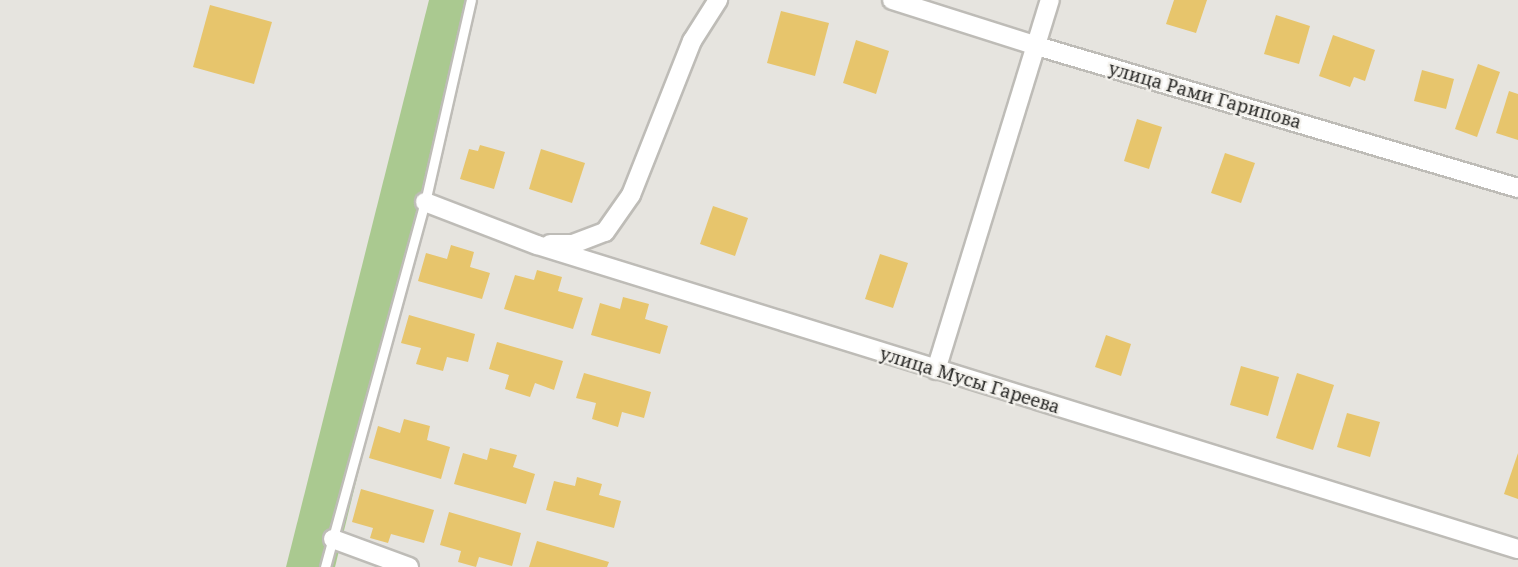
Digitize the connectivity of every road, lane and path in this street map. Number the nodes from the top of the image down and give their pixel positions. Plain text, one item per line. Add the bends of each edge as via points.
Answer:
1 (471, 0) edge
2 (718, 0) edge
3 (892, 0) edge
4 (1050, 0) edge
5 (1036, 46) junction
6 (1518, 188) edge
7 (425, 201) junction
8 (537, 245) junction
9 (936, 370) junction
10 (333, 539) junction
11 (1518, 549) edge
12 (325, 567) edge
13 (409, 567) edge

1 - 7 lane
2 - 8 street via 692,41 631,195 605,232 573,243
3 - 5 street, улица Рами Гарипова
4 - 5 street
5 - 6 street, улица Рами Гарипова
5 - 9 street
7 - 8 street, улица Мусы Гареева
7 - 10 lane
8 - 9 street, улица Мусы Гареева
9 - 11 street, улица Мусы Гареева
10 - 12 lane
10 - 13 street

